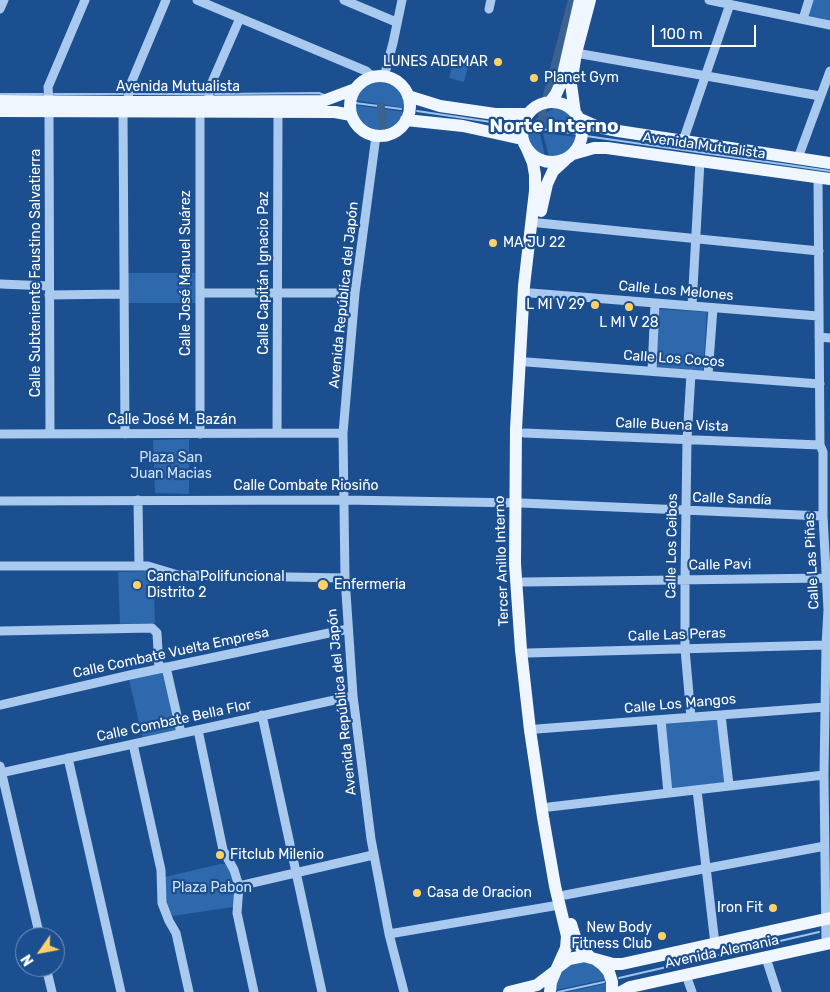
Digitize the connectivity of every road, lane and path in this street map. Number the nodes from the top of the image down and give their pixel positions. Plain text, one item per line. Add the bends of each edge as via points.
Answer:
1 (4, 0) edge
2 (85, 0) edge
3 (166, 0) edge
4 (197, 0) edge
5 (344, 0) edge
6 (402, 0) edge
7 (580, 0) edge
8 (585, 0) edge
9 (590, 0) edge
10 (709, 0) edge
11 (809, 0) edge
12 (730, 4) junction
13 (0, 9) edge
14 (240, 18) junction
15 (803, 19) junction
16 (396, 22) junction
17 (830, 25) edge
18 (583, 26) junction
19 (576, 53) junction
20 (830, 70) edge
21 (706, 76) junction
22 (378, 77) junction
23 (355, 89) junction
24 (408, 96) junction
25 (820, 96) junction
26 (0, 101) edge
27 (209, 102) junction
28 (550, 102) junction
29 (49, 106) junction
30 (126, 107) junction
31 (0, 111) edge
32 (200, 112) junction
33 (278, 112) junction
34 (528, 114) junction
35 (351, 115) junction
36 (578, 116) junction
37 (406, 120) junction
38 (376, 136) junction
39 (683, 141) junction
40 (524, 144) junction
41 (569, 157) junction
42 (798, 158) junction
43 (700, 161) junction
44 (830, 163) edge
45 (824, 178) edge
46 (539, 223) junction
47 (695, 239) junction
48 (819, 251) junction
49 (0, 284) edge
50 (49, 290) junction
51 (200, 293) junction
52 (278, 293) junction
53 (355, 293) junction
54 (531, 293) junction
55 (124, 294) junction
56 (655, 303) junction
57 (692, 306) junction
58 (712, 308) junction
59 (818, 316) junction
60 (819, 338) junction
61 (830, 338) edge
62 (526, 362) junction
63 (652, 371) junction
64 (691, 374) junction
65 (708, 375) junction
66 (820, 384) junction
67 (344, 433) junction
68 (524, 433) junction
69 (0, 434) edge
70 (50, 434) junction
71 (125, 434) junction
72 (200, 434) junction
73 (277, 434) junction
74 (687, 440) junction
75 (824, 450) edge
76 (138, 500) junction
77 (343, 500) junction
78 (0, 501) edge
79 (518, 503) junction
80 (685, 510) junction
81 (823, 516) junction
82 (0, 566) edge
83 (139, 566) junction
84 (345, 578) junction
85 (826, 578) junction
86 (685, 580) junction
87 (524, 582) junction
88 (829, 610) edge
89 (348, 629) junction
90 (0, 631) edge
91 (826, 645) junction
92 (686, 649) junction
93 (528, 653) junction
94 (163, 668) junction
95 (353, 696) junction
96 (0, 705) edge
97 (825, 707) junction
98 (262, 715) junction
99 (721, 715) junction
100 (691, 717) junction
101 (661, 720) junction
102 (198, 730) junction
103 (537, 730) junction
104 (181, 733) junction
105 (133, 744) junction
106 (827, 757) edge
107 (68, 758) junction
108 (0, 771) edge
109 (824, 774) junction
110 (729, 785) junction
111 (697, 790) junction
112 (668, 793) junction
113 (549, 807) junction
114 (825, 846) junction
115 (373, 855) junction
116 (705, 868) junction
117 (296, 872) junction
118 (240, 886) junction
119 (562, 900) junction
120 (828, 919) edge
121 (38, 927) edge
122 (390, 934) junction
123 (715, 944) junction
124 (828, 944) edge
125 (593, 958) junction
126 (766, 958) junction
127 (556, 970) junction
128 (686, 975) junction
129 (48, 977) edge
130 (52, 992) edge
131 (121, 992) edge
132 (190, 992) edge
133 (254, 992) edge
134 (322, 992) edge
135 (404, 992) edge
136 (509, 992) edge
137 (550, 992) edge
138 (612, 992) edge
139 (621, 992) edge
140 (692, 992) edge
141 (777, 992) edge

1 - 13 street
2 - 29 street, Calle Subteniente Faustino Salvatierra via 48,88
3 - 30 street via 129,88
4 - 14 street
5 - 16 street
6 - 16 street
7 - 28 main road via 561,84
8 - 18 main road
9 - 18 main road
10 - 12 street
11 - 15 street
12 - 15 street
12 - 21 street
14 - 22 street
14 - 27 street via 209,89
15 - 17 street
16 - 22 street via 393,43
18 - 19 main road
19 - 21 street
19 - 36 main road via 570,84
20 - 25 street
21 - 25 street
21 - 39 street
22 - 23 main road via 360,83
22 - 24 main road via 398,83
23 - 27 main road, Avenida Mutualista via 323,101
23 - 35 main road via 349,106
24 - 34 main road via 440,106 495,114
24 - 37 main road
25 - 42 street
26 - 29 main road, Avenida Mutualista
27 - 30 main road, Avenida Mutualista
28 - 34 main road via 534,107
28 - 36 main road via 568,106
29 - 30 main road, Avenida Mutualista
29 - 31 main road, Avenida Mutualista
29 - 50 street, Calle Subteniente Faustino Salvatierra
30 - 32 main road, Avenida Mutualista
30 - 55 street
32 - 33 main road, Avenida Mutualista
32 - 51 street, Calle José Manuel Suárez
33 - 35 main road, Avenida Mutualista
33 - 52 street, Calle Capitán Ignacio Paz
34 - 40 main road via 522,126
35 - 38 main road via 360,130
36 - 39 main road, Avenida Mutualista via 598,127
36 - 41 main road via 582,132 580,144
37 - 38 main road via 394,133
37 - 40 main road via 463,126
38 - 53 street, Avenida República del Japón
39 - 42 main road, Avenida Mutualista
40 - 41 main road via 534,157 544,161 554,163
40 - 79 main road, Tercer Anillo Interno via 533,163 535,192 524,286 516,429
41 - 43 main road, Avenida Mutualista via 594,148 607,148
41 - 46 main road, Tercer Anillo Interno via 554,171 547,184
42 - 44 main road, Avenida Mutualista
43 - 45 main road, Avenida Mutualista
43 - 47 street
45 - 48 street, Calle Las Piñas
46 - 47 street
46 - 54 main road, Tercer Anillo Interno
47 - 48 street
47 - 57 street
48 - 59 street, Calle Las Piñas
49 - 50 street
50 - 55 street
50 - 70 street, Calle Subteniente Faustino Salvatierra
51 - 52 street
51 - 72 street, Calle José Manuel Suárez
52 - 53 street
52 - 73 street, Calle Capitán Ignacio Paz
53 - 67 street, Avenida República del Japón
54 - 56 street, Calle Los Melones
54 - 62 main road, Tercer Anillo Interno
55 - 71 street
56 - 57 street, Calle Los Melones
56 - 63 street
57 - 58 street, Calle Los Melones
58 - 59 street, Calle Los Melones
58 - 65 street
59 - 60 street, Calle Las Piñas
60 - 61 street
60 - 66 street, Calle Las Piñas
62 - 63 street, Calle Los Cocos
62 - 68 main road, Tercer Anillo Interno
63 - 64 street, Calle Los Cocos
64 - 65 street, Calle Los Cocos
64 - 74 street, Calle Los Ceibos
65 - 66 street, Calle Los Cocos
66 - 75 street, Calle Las Piñas
67 - 73 street, Calle José M. Bazán
67 - 77 street, Avenida República del Japón
68 - 74 street, Calle Buena Vista
68 - 79 main road, Tercer Anillo Interno
69 - 70 street, Calle José M. Bazán
70 - 71 street, Calle José M. Bazán
71 - 72 street, Calle José M. Bazán
72 - 73 street, Calle José M. Bazán
74 - 75 street, Calle Buena Vista
74 - 80 street, Calle Los Ceibos
75 - 81 street, Calle Las Piñas
76 - 77 street, Calle Combate Riosiño
76 - 78 street, Calle Combate Riosiño
76 - 83 street
77 - 79 street, Calle Combate Riosiño
77 - 84 street, Avenida República del Japón
79 - 80 street, Calle Sandía
79 - 87 main road, Tercer Anillo Interno
79 - 119 main road, Tercer Anillo Interno via 516,581 524,683 542,817
80 - 81 street, Calle Sandía
80 - 86 street, Calle Los Ceibos
81 - 85 street, Calle Las Piñas
82 - 83 street
83 - 84 street via 178,575
84 - 89 street, Avenida República del Japón
85 - 86 street, Calle Pavi
85 - 88 street, Calle Las Piñas
86 - 87 street, Calle Pavi
86 - 92 street, Calle Los Ceibos
87 - 93 main road, Tercer Anillo Interno
88 - 91 street, Calle Las Piñas
89 - 94 street, Calle Combate Vuelta Empresa
89 - 95 street, Avenida República del Japón
90 - 94 street via 152,628 157,633
91 - 92 street, Calle Las Peras
91 - 97 street, Calle Las Piñas
92 - 93 street, Calle Las Peras
92 - 100 street, Calle Los Ceibos
93 - 103 main road, Tercer Anillo Interno
94 - 96 street, Calle Combate Vuelta Empresa
94 - 104 street
95 - 98 street, Calle Combate Bella Flor
95 - 115 street, Avenida República del Japón
97 - 99 street, Calle Los Mangos
97 - 106 street, Calle Las Piñas
98 - 102 street, Calle Combate Bella Flor
98 - 117 street
99 - 100 street, Calle Los Mangos
99 - 110 street
100 - 101 street, Calle Los Mangos
101 - 103 street, Calle Los Mangos
101 - 112 street
102 - 104 street, Calle Combate Bella Flor
102 - 118 street via 223,850
103 - 113 main road, Tercer Anillo Interno
104 - 105 street, Calle Combate Bella Flor
105 - 107 street, Calle Combate Bella Flor
105 - 132 street via 161,870 162,903 176,932
106 - 109 street, Calle Las Piñas
107 - 108 street, Calle Combate Bella Flor
107 - 131 street
108 - 121 street
109 - 110 street
109 - 114 street, Calle Las Piñas
110 - 111 street
111 - 112 street
111 - 116 street
112 - 113 street
113 - 119 main road, Tercer Anillo Interno
114 - 116 street
114 - 120 street, Calle Las Piñas
115 - 117 street
115 - 122 street, Avenida República del Japón
116 - 119 street
116 - 123 street
117 - 118 street
117 - 134 street
118 - 133 street via 237,913
119 - 122 street
119 - 125 main road, Tercer Anillo Interno via 577,943
119 - 127 main road, Tercer Anillo Interno via 566,948
120 - 123 main road, Avenida Alemania
120 - 124 street, Calle Las Piñas
122 - 135 street, Avenida República del Japón
123 - 125 main road, Avenida Alemania via 622,964
124 - 126 main road, Avenida Alemania
125 - 127 main road, Avenida Alemania via 576,956
125 - 138 main road, Tercer Anillo Interno via 608,972
126 - 128 main road, Avenida Alemania
126 - 141 street
127 - 136 main road via 536,985
127 - 137 main road, Tercer Anillo Interno via 550,982
128 - 139 main road, Avenida Alemania via 630,987
128 - 140 street
129 - 130 street

